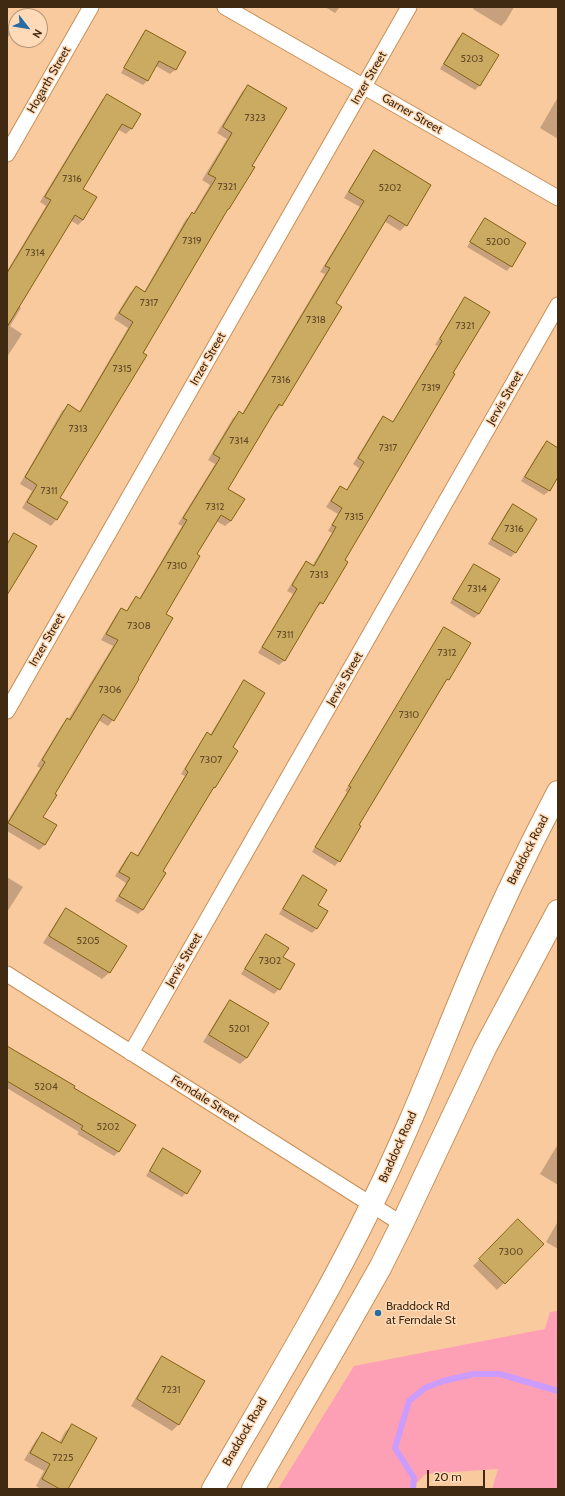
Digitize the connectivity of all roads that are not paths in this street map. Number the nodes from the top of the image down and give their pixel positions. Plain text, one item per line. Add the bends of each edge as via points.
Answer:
1 (91, 7) edge
2 (225, 7) edge
3 (409, 7) edge
4 (364, 86) junction
5 (7, 154) edge
6 (558, 198) edge
7 (558, 305) edge
8 (7, 711) edge
9 (558, 792) edge
10 (558, 911) edge
11 (7, 974) edge
12 (131, 1053) junction
13 (372, 1205) junction
14 (402, 1224) junction
15 (213, 1489) edge
16 (253, 1489) edge

1 - 5 street, Hogarth Street
2 - 4 street, Garner Street
3 - 4 street, Inzer Street
4 - 6 street, Garner Street
4 - 8 street, Inzer Street
7 - 12 street, Jervis Street
9 - 13 main road, Braddock Road via 514,879
10 - 14 main road via 485,1048
11 - 12 street, Ferndale Street
12 - 13 street, Ferndale Street
13 - 14 street, Ferndale Street
13 - 15 main road, Braddock Road via 346,1256
14 - 16 main road via 342,1335

